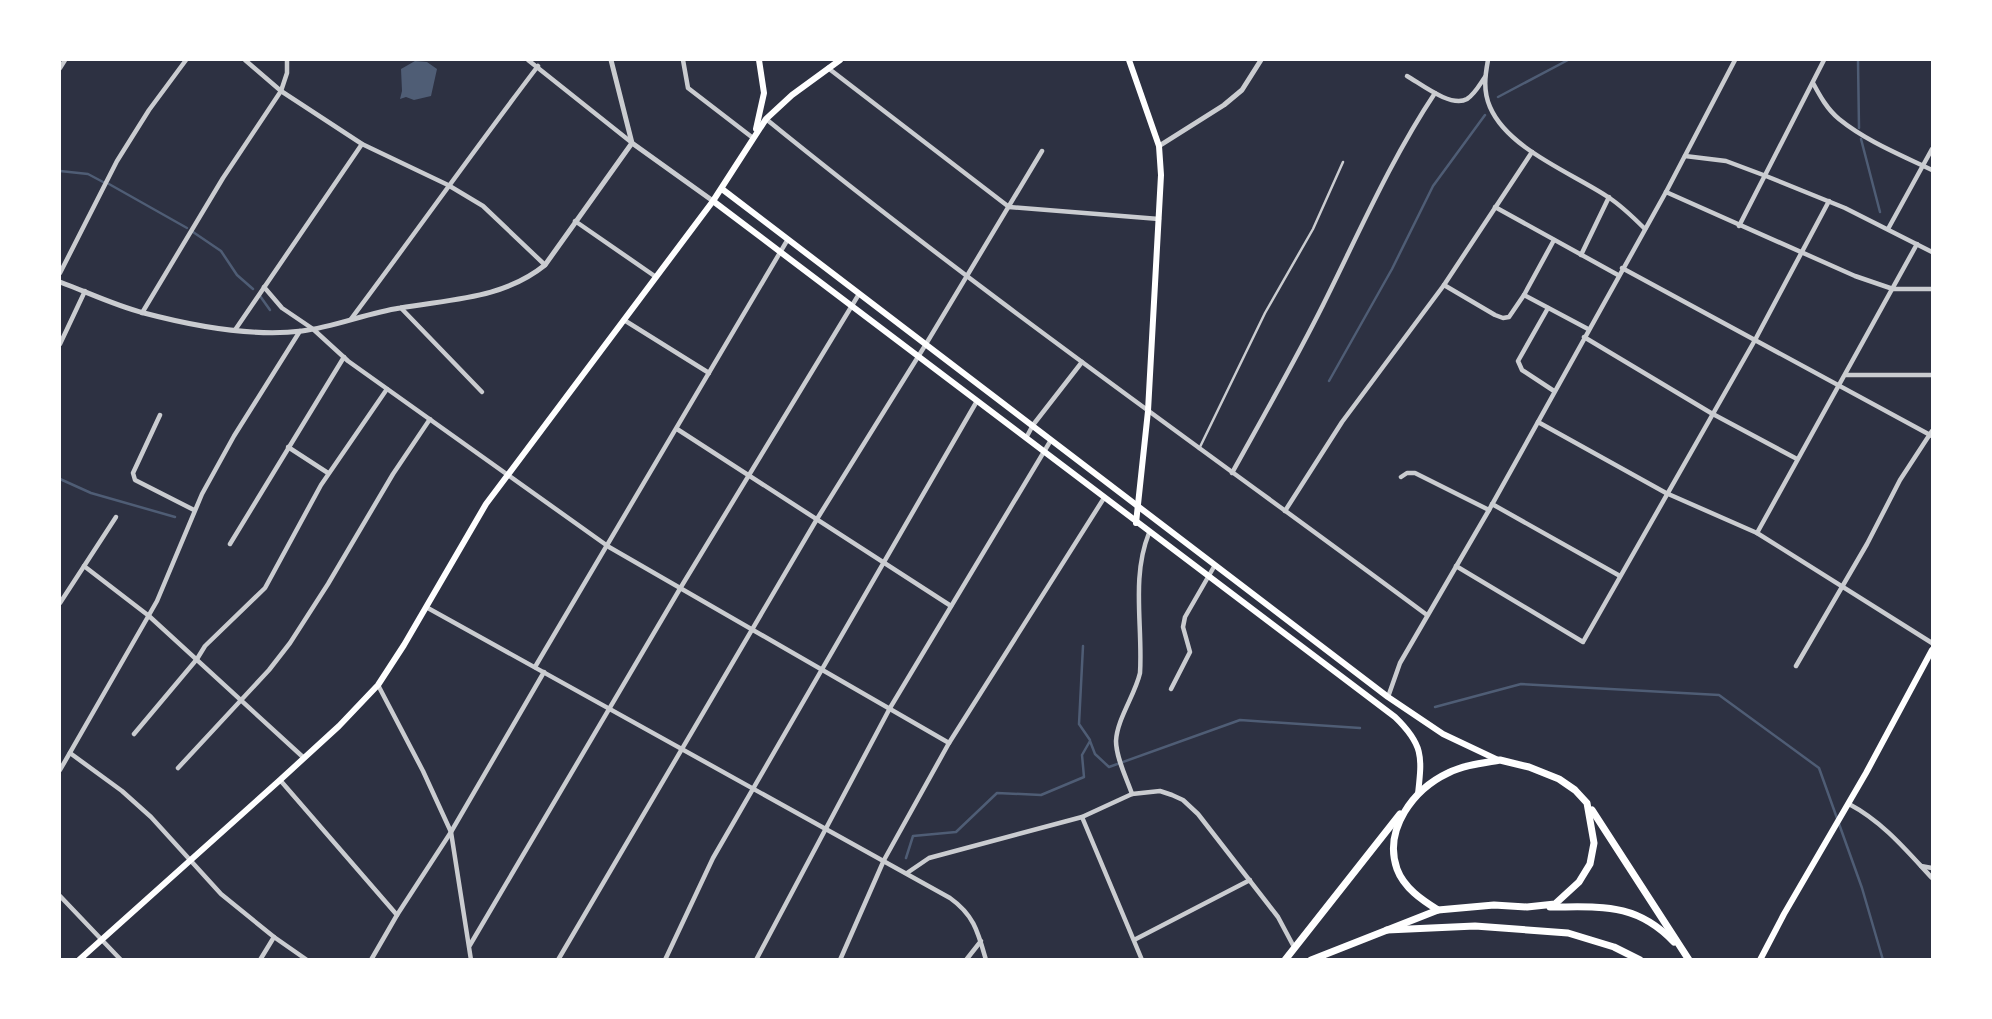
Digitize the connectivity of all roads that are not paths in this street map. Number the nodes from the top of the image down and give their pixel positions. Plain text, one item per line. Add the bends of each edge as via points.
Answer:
1 (65, 60) edge
2 (186, 60) edge
3 (245, 60) edge
4 (287, 60) edge
5 (527, 60) edge
6 (611, 60) edge
7 (683, 60) edge
8 (759, 60) edge
9 (840, 60) edge
10 (1129, 60) edge
11 (1261, 60) edge
12 (1488, 60) edge
13 (1735, 60) edge
14 (1824, 60) edge
15 (538, 66) junction
16 (60, 68) edge
17 (827, 68) junction
18 (1407, 76) dead end
19 (1485, 76) junction
20 (1812, 82) junction
21 (281, 91) junction
22 (1435, 93) junction
23 (766, 118) junction
24 (753, 138) junction
25 (632, 143) junction
26 (362, 144) junction
27 (1159, 146) junction
28 (1933, 149) edge
29 (1042, 151) dead end
30 (1532, 152) junction
31 (1684, 156) junction
32 (1343, 162) dead end
33 (1923, 165) junction
34 (1933, 170) edge
35 (1766, 176) junction
36 (448, 185) junction
37 (722, 188) junction
38 (1666, 192) junction
39 (1609, 197) junction
40 (713, 201) junction
41 (1829, 201) junction
42 (1009, 206) junction
43 (1495, 207) junction
44 (1159, 219) junction
45 (575, 221) junction
46 (1739, 226) junction
47 (1645, 229) junction
48 (1888, 229) junction
49 (788, 239) junction
50 (1554, 240) junction
51 (1917, 244) junction
52 (780, 252) junction
53 (1933, 252) edge
54 (1801, 253) junction
55 (1581, 255) junction
56 (545, 265) junction
57 (1622, 268) junction
58 (60, 272) edge
59 (966, 275) junction
60 (1618, 275) junction
61 (656, 277) junction
62 (60, 282) edge
63 (1444, 285) junction
64 (264, 287) junction
65 (1893, 289) junction
66 (1933, 289) edge
67 (85, 291) junction
68 (859, 293) junction
69 (1524, 295) junction
70 (851, 306) junction
71 (401, 308) junction
72 (1548, 308) junction
73 (142, 313) junction
74 (350, 320) junction
75 (624, 320) junction
76 (313, 329) junction
77 (1588, 329) junction
78 (234, 330) junction
79 (300, 331) junction
80 (1584, 337) junction
81 (1755, 340) junction
82 (60, 344) edge
83 (926, 344) junction
84 (918, 356) junction
85 (344, 357) junction
86 (1083, 362) junction
87 (709, 373) junction
88 (1846, 375) junction
89 (1933, 375) edge
90 (1840, 386) junction
91 (387, 389) junction
92 (1554, 391) junction
93 (482, 392) dead end
94 (977, 401) junction
95 (1148, 411) junction
96 (1711, 413) junction
97 (160, 415) dead end
98 (430, 419) junction
99 (1538, 422) junction
100 (1033, 425) junction
101 (677, 429) junction
102 (1932, 434) edge
103 (1026, 439) junction
104 (1052, 439) junction
105 (288, 447) junction
106 (1199, 449) junction
107 (1043, 452) junction
108 (1797, 459) junction
109 (328, 473) junction
110 (1233, 473) junction
111 (508, 475) junction
112 (748, 475) junction
113 (1401, 477) dead end
114 (1666, 493) junction
115 (1104, 498) junction
116 (1492, 504) junction
117 (1139, 509) junction
118 (194, 510) junction
119 (1489, 510) junction
120 (1285, 511) junction
121 (116, 517) dead end
122 (817, 519) junction
123 (1136, 523) junction
124 (1149, 533) junction
125 (1756, 533) junction
126 (230, 544) dead end
127 (608, 547) junction
128 (883, 562) junction
129 (1216, 564) junction
130 (84, 566) junction
131 (1456, 566) junction
132 (1620, 576) junction
133 (1209, 578) junction
134 (681, 587) junction
135 (1842, 587) junction
136 (60, 602) edge
137 (951, 606) junction
138 (426, 607) junction
139 (1427, 615) junction
140 (149, 616) junction
141 (753, 628) junction
142 (1933, 643) edge
143 (1933, 650) edge
144 (197, 659) junction
145 (1796, 666) dead end
146 (535, 667) junction
147 (822, 670) junction
148 (544, 673) junction
149 (378, 685) junction
150 (1171, 690) dead end
151 (1388, 697) junction
152 (240, 698) junction
153 (890, 708) junction
154 (611, 709) junction
155 (134, 734) dead end
156 (948, 743) junction
157 (682, 749) junction
158 (70, 753) junction
159 (304, 758) junction
160 (1500, 760) junction
161 (178, 768) dead end
162 (60, 770) edge
163 (280, 780) junction
164 (754, 788) junction
165 (1132, 794) junction
166 (1418, 794) junction
167 (1409, 802) junction
168 (1587, 803) junction
169 (1849, 804) junction
170 (1082, 817) junction
171 (825, 828) junction
172 (451, 832) junction
173 (191, 859) junction
174 (884, 860) junction
175 (1921, 865) junction
176 (1933, 868) edge
177 (907, 873) junction
178 (1933, 878) edge
179 (1250, 880) junction
180 (60, 896) edge
181 (1527, 906) junction
182 (1438, 911) junction
183 (397, 915) junction
184 (1387, 930) junction
185 (274, 937) junction
186 (102, 939) junction
187 (1134, 940) junction
188 (981, 941) junction
189 (470, 945) junction
190 (1294, 947) junction
191 (1325, 957) edge
192 (1689, 959) edge
193 (79, 960) edge
194 (121, 960) edge
195 (260, 960) edge
196 (307, 960) edge
197 (371, 960) edge
198 (471, 960) edge
199 (558, 960) edge
200 (665, 960) edge
201 (756, 960) edge
202 (840, 960) edge
203 (966, 960) edge
204 (986, 960) edge
205 (1142, 960) edge
206 (1285, 960) edge
207 (1311, 960) edge
208 (1640, 960) edge
209 (1760, 960) edge

1 - 16 street
2 - 58 street via 117,161
3 - 21 street
4 - 21 street
5 - 15 street
6 - 25 street
7 - 24 street via 688,88
8 - 24 main road via 764,93
9 - 17 main road
10 - 27 main road
11 - 27 street via 1242,90
12 - 19 street
13 - 31 street
14 - 20 street
15 - 25 street
15 - 36 street
17 - 23 main road
17 - 42 street
18 - 22 street
19 - 22 street via 1464,100
19 - 30 street via 1490,108
20 - 33 street via 1839,119
20 - 35 street
21 - 26 street
21 - 73 street
22 - 110 street via 1396,157
23 - 24 main road
23 - 59 street
24 - 37 main road
25 - 40 street
25 - 45 street
26 - 36 street
26 - 64 street
27 - 44 main road
28 - 33 street
29 - 42 street
30 - 39 street
30 - 43 street
31 - 35 street via 1726,161
31 - 38 street
32 - 106 lane
33 - 34 street
33 - 48 street
35 - 41 street
35 - 46 street
36 - 56 street via 483,206
36 - 74 street
37 - 40 main road
37 - 49 main road
38 - 46 street
38 - 47 street
39 - 47 street
39 - 55 street
40 - 52 main road
40 - 61 main road
41 - 48 street
41 - 54 street
42 - 44 street
42 - 59 street
43 - 50 street
43 - 63 street
44 - 95 main road
45 - 56 street
45 - 61 street
46 - 54 street
47 - 57 street
48 - 51 street
49 - 52 street
49 - 68 main road
50 - 55 street
50 - 69 street
51 - 53 street
51 - 65 street
52 - 70 main road
52 - 87 street
54 - 65 street
54 - 81 street
55 - 60 street
56 - 71 street via 531,277 485,295
57 - 60 street
57 - 81 street
59 - 83 street
59 - 86 street
60 - 77 street
61 - 75 main road
62 - 67 street
63 - 69 street via 1503,318 1514,312
63 - 120 street via 1342,422
64 - 76 street via 282,308
64 - 78 street
65 - 66 street
65 - 88 street
67 - 73 street
67 - 82 street
68 - 70 street
68 - 83 main road
69 - 72 street
70 - 84 main road
70 - 112 street
71 - 74 street
71 - 93 street
72 - 77 street
72 - 92 street via 1518,361 1521,370
73 - 78 street
74 - 76 street
75 - 87 street
75 - 111 main road
76 - 79 street
76 - 85 street
77 - 80 street
78 - 79 street
79 - 118 street
80 - 92 street
80 - 96 street
81 - 90 street
81 - 96 street
83 - 84 street
83 - 100 main road
84 - 94 main road
84 - 122 street
85 - 91 street
85 - 105 street
86 - 95 street
86 - 100 street
87 - 101 street
88 - 89 street
88 - 90 street
90 - 102 street
90 - 108 street
91 - 98 street
91 - 109 street
92 - 99 street
94 - 103 main road
94 - 128 street
95 - 106 street
95 - 117 main road
96 - 108 street
96 - 114 street
97 - 118 street via 134,472 135,480
98 - 111 street
98 - 152 street via 309,615 269,670
99 - 114 street
99 - 116 street
100 - 103 street
100 - 104 main road
101 - 112 street
101 - 127 street
102 - 135 street via 1900,480
103 - 107 main road
104 - 107 street
104 - 117 main road
105 - 109 street
105 - 126 street
106 - 110 street
107 - 115 main road
107 - 137 street
108 - 125 street
109 - 144 street via 265,588
110 - 120 street
111 - 127 street
111 - 138 main road via 461,543
112 - 122 street
112 - 134 street
113 - 119 street via 1415,473
114 - 125 street
114 - 132 street
115 - 123 main road
115 - 156 street
116 - 119 street
116 - 132 street
117 - 123 main road
117 - 129 main road
118 - 140 street
119 - 131 street
120 - 139 street
121 - 130 street
122 - 128 street
122 - 141 street
123 - 124 main road
124 - 133 main road
124 - 165 street via 1140,559 1140,673 1116,743
125 - 135 street
127 - 134 street
127 - 146 street
128 - 137 street
128 - 147 street
129 - 133 street
129 - 151 main road
130 - 136 street
130 - 140 street
131 - 132 street via 1583,642
131 - 139 street
133 - 150 street via 1185,617 1190,652
133 - 166 main road via 1409,731 1422,759
134 - 141 street
134 - 154 street
135 - 142 street
135 - 145 street
137 - 153 street
138 - 146 street
138 - 149 main road
139 - 151 street via 1400,663
140 - 144 street
140 - 158 street
141 - 147 street
141 - 157 street
143 - 169 main road
144 - 152 street
144 - 155 street
146 - 148 street
147 - 153 street
147 - 164 street
148 - 154 street
148 - 172 street
149 - 159 main road
149 - 172 street
151 - 160 main road via 1443,734
152 - 159 street
152 - 161 street
153 - 156 street
153 - 171 street
154 - 157 street
154 - 189 street
156 - 174 street
157 - 164 street
157 - 199 street
158 - 162 street
158 - 173 street via 151,817
159 - 163 main road
160 - 166 main road via 1450,771
160 - 168 main road via 1559,779
163 - 173 main road
163 - 183 street
164 - 171 street
164 - 200 street via 713,858
165 - 170 street
165 - 179 street via 1160,791 1183,800
166 - 167 main road
167 - 182 main road via 1394,840 1397,870 1408,886
167 - 190 main road
168 - 181 main road via 1594,843 1590,864 1579,882 1555,904
168 - 192 main road
169 - 175 street via 1891,833
169 - 209 main road
170 - 177 street via 951,850
170 - 187 street
171 - 174 street
171 - 201 street
172 - 183 street
172 - 189 street
173 - 185 street via 205,879
173 - 186 main road
174 - 177 street
174 - 202 street
175 - 176 street
175 - 178 street
177 - 188 street via 964,908
179 - 187 street
179 - 190 street
180 - 186 street
181 - 182 main road
181 - 192 main road via 1626,910 1652,922
182 - 184 main road
183 - 197 street
184 - 191 main road
184 - 208 main road via 1475,926 1568,933
185 - 195 street
185 - 196 street
186 - 193 main road
186 - 194 street
187 - 205 street
188 - 203 street
188 - 204 street
189 - 198 street
190 - 206 main road
191 - 207 main road

